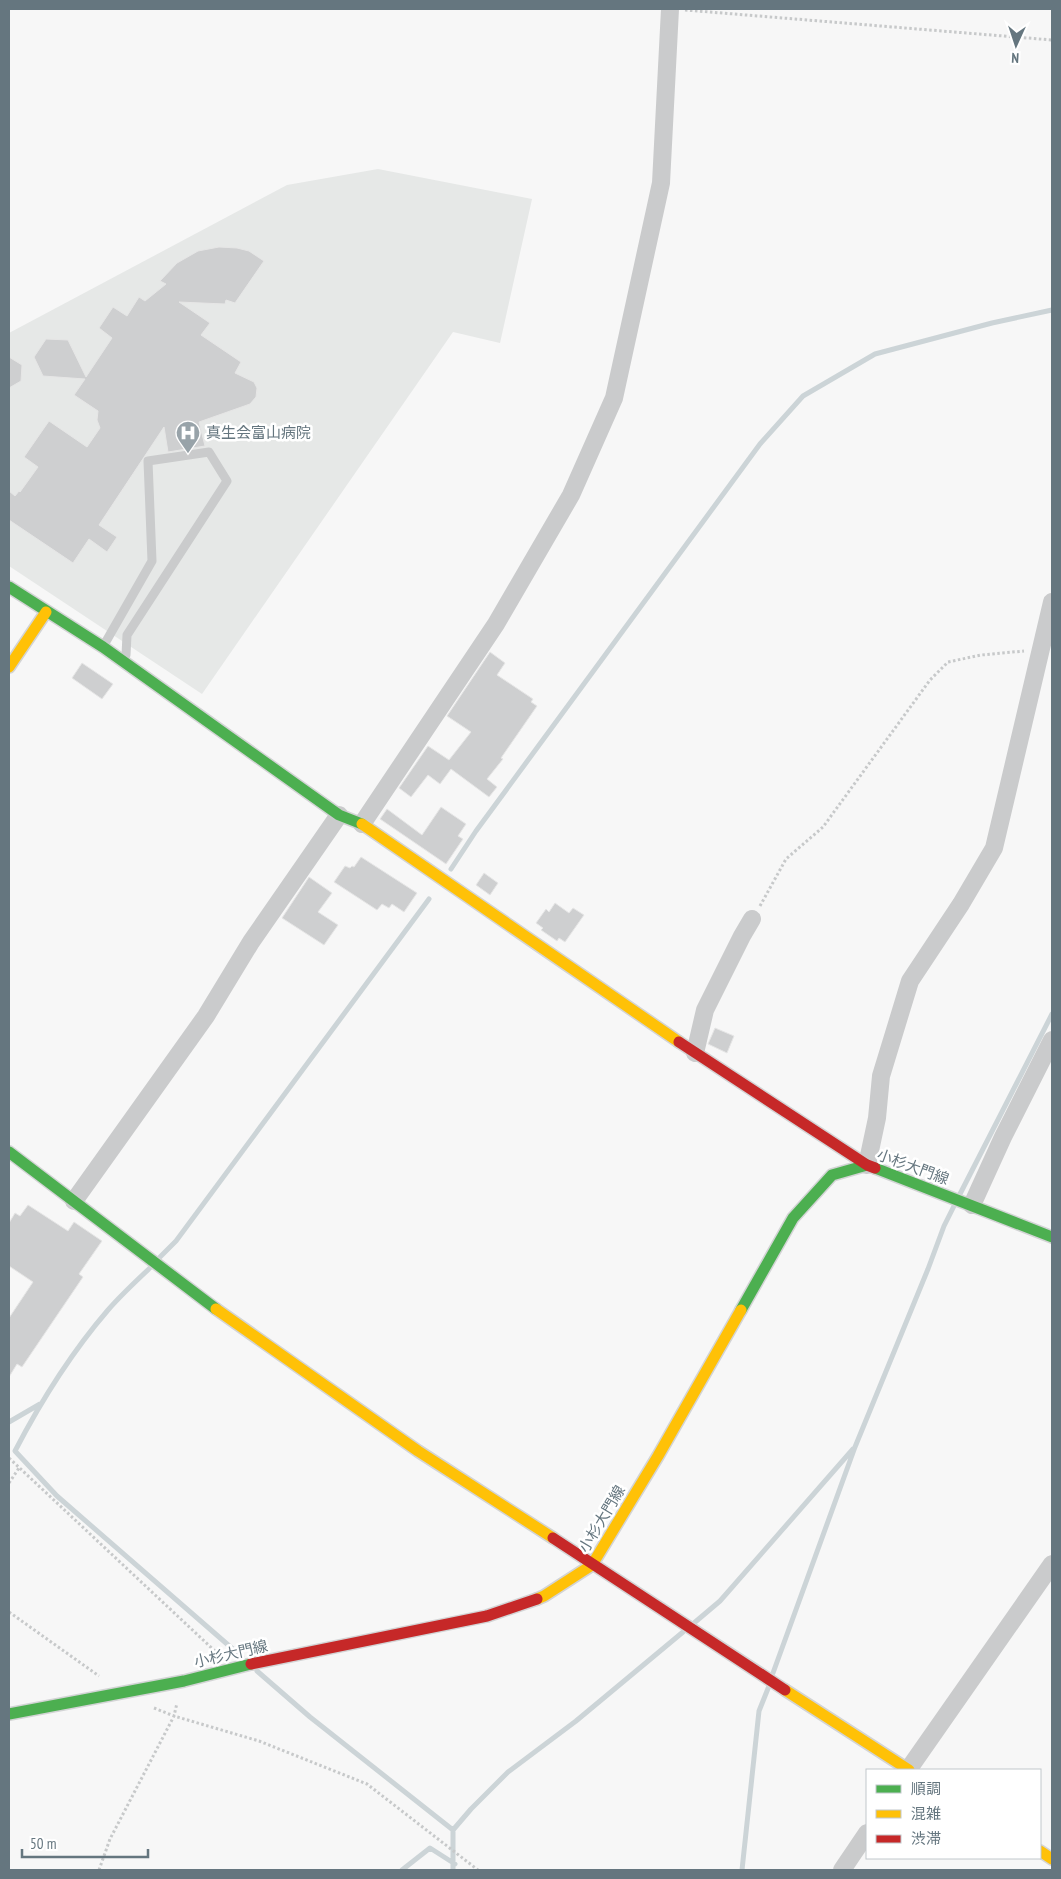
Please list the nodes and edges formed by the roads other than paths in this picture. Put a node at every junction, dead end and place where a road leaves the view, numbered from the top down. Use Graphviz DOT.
graph roads {
  1 [pos="675,9"];
  2 [pos="9,587"];
  3 [pos="1052,602"];
  4 [pos="46,612"];
  5 [pos="103,647"];
  6 [pos="1047,648"];
  7 [pos="122,661"];
  8 [pos="9,667"];
  9 [pos="339,816"];
  10 [pos="362,824"];
  11 [pos="752,919"];
  12 [pos="1052,1040"];
  13 [pos="695,1053"];
  14 [pos="9,1152"];
  15 [pos="867,1165"];
  16 [pos="74,1201"];
  17 [pos="972,1205"];
  18 [pos="1052,1237"];
  19 [pos="1052,1564"];
  20 [pos="592,1565"];
  21 [pos="9,1714"];
  22 [pos="907,1769"];
  23 [pos="910,1769"];
  24 [pos="866,1834"];
  25 [pos="1041,1853"];
  26 [pos="1052,1859"];
  27 [pos="842,1870"];
  1 -- 10 [label="street"];
  2 -- 4 [label="street"];
  3 -- 6 [label="street"];
  4 -- 5 [label="street"];
  4 -- 8 [label="street"];
  5 -- 7 [label="street"];
  5 -- 7 [label="lane"];
  6 -- 15 [label="street"];
  7 -- 9 [label="street"];
  9 -- 10 [label="street"];
  9 -- 16 [label="street"];
  10 -- 13 [label="street"];
  11 -- 13 [label="street"];
  12 -- 17 [label="street"];
  13 -- 15 [label="street"];
  14 -- 16 [label="street"];
  15 -- 17 [label="street, 小杉大門線"];
  15 -- 20 [label="street, 小杉大門線"];
  16 -- 20 [label="street"];
  17 -- 18 [label="street, 小杉大門線"];
  19 -- 23 [label="street"];
  20 -- 21 [label="street, 小杉大門線"];
  20 -- 22 [label="street"];
  24 -- 27 [label="street"];
  25 -- 26 [label="street"];
}
